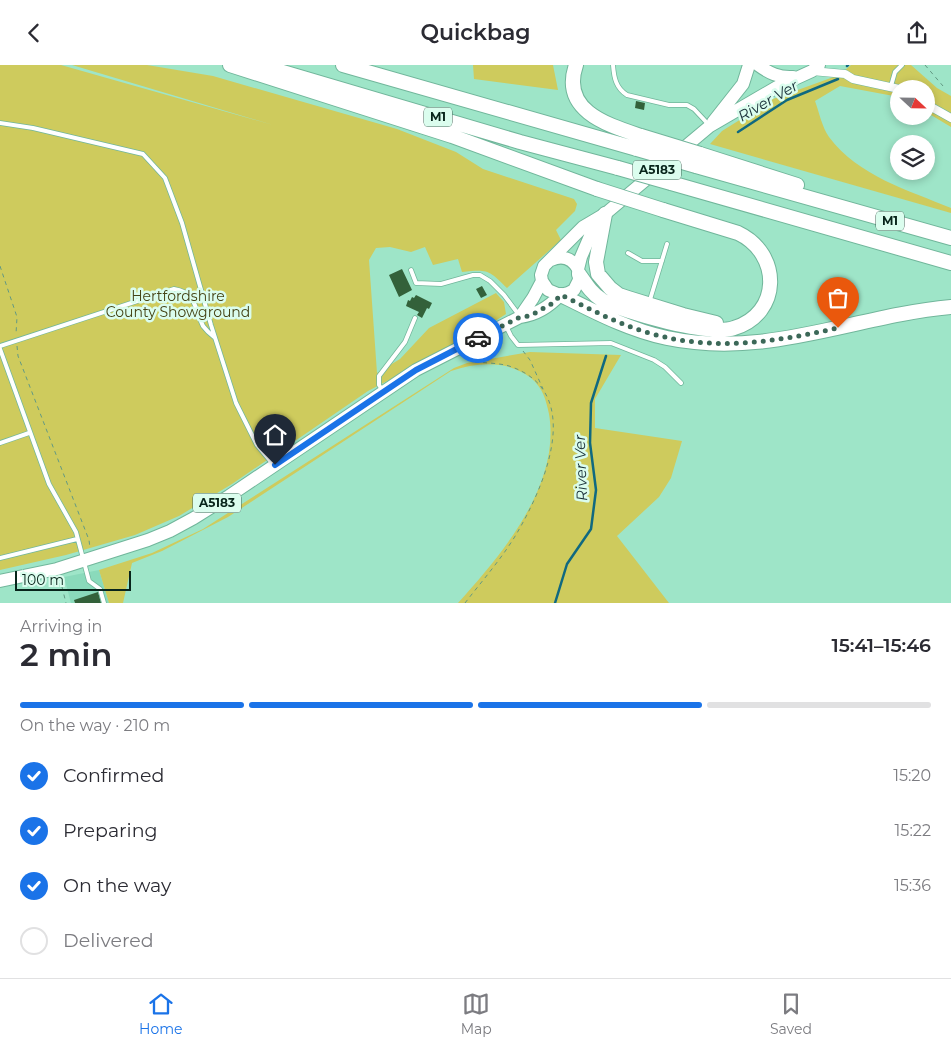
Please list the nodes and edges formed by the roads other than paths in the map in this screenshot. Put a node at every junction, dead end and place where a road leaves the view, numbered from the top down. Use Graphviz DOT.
graph roads {
  1 [pos="230,65"];
  2 [pos="259,65"];
  3 [pos="344,65"];
  4 [pos="576,65"];
  5 [pos="613,65"];
  6 [pos="749,65"];
  7 [pos="758,65"];
  8 [pos="840,65"];
  9 [pos="902,65"];
  10 [pos="815,68"];
  11 [pos="845,74"];
  12 [pos="796,77"];
  13 [pos="894,80"];
  14 [pos="890,87"];
  15 [pos="935,109"];
  16 [pos="951,118"];
  17 [pos="0,123"];
  18 [pos="710,126"];
  19 [pos="639,143"];
  20 [pos="698,160"];
  21 [pos="605,214"];
  22 [pos="951,231"];
  23 [pos="951,238"];
  24 [pos="667,244"];
  25 [pos="628,253"];
  26 [pos="551,260"];
  27 [pos="662,261"];
  28 [pos="951,263"];
  29 [pos="411,270"];
  30 [pos="579,272"];
  31 [pos="542,281"];
  32 [pos="561,295"];
  33 [pos="649,305"];
  34 [pos="951,307"];
  35 [pos="520,317"];
  36 [pos="415,318"];
  37 [pos="506,325"];
  38 [pos="742,325"];
  39 [pos="215,339"];
  40 [pos="0,347"];
  41 [pos="681,383"];
  42 [pos="383,391"];
  43 [pos="30,433"];
  44 [pos="0,443"];
  45 [pos="275,465"];
  46 [pos="78,539"];
  47 [pos="0,558"];
  48 [pos="87,560"];
  49 [pos="0,581"];
  50 [pos="104,603"];
  1 -- 38 [label="highway, bridge"];
  2 -- 28 [label="highway, M1, bridge"];
  3 -- 19 [label="highway, M1"];
  4 -- 19 [label="highway"];
  5 -- 18 [label="lane"];
  6 -- 18 [label="main road, A5183"];
  7 -- 12 [label="main road"];
  8 -- 11 [label="street"];
  9 -- 13 [label="lane"];
  10 -- 11 [label="street"];
  10 -- 12 [label="main road"];
  11 -- 14 [label="street"];
  12 -- 18 [label="main road, A5183"];
  15 -- 16 [label="street"];
  17 -- 39 [label="lane"];
  18 -- 21 [label="main road, A5183"];
  19 -- 20 [label="highway, M1, bridge"];
  20 -- 22 [label="highway"];
  20 -- 23 [label="highway, M1"];
  21 -- 26 [label="main road, A5183"];
  21 -- 30 [label="main road, A5183"];
  21 -- 33 [label="highway"];
  24 -- 27 [label="lane"];
  25 -- 27 [label="lane"];
  26 -- 30 [label="main road"];
  26 -- 31 [label="main road"];
  27 -- 33 [label="lane"];
  29 -- 35 [label="lane"];
  30 -- 32 [label="main road"];
  30 -- 38 [label="highway"];
  31 -- 32 [label="main road"];
  31 -- 35 [label="main road, A5183"];
  32 -- 34 [label="highway"];
  32 -- 35 [label="main road, A5183"];
  33 -- 38 [label="highway"];
  35 -- 37 [label="main road, A5183"];
  36 -- 42 [label="lane"];
  37 -- 41 [label="lane"];
  37 -- 42 [label="main road, A5183"];
  39 -- 40 [label="lane"];
  39 -- 45 [label="lane"];
  40 -- 43 [label="lane"];
  42 -- 45 [label="main road, A5183"];
  43 -- 44 [label="lane"];
  43 -- 46 [label="lane"];
  45 -- 48 [label="main road, A5183"];
  46 -- 47 [label="lane"];
  46 -- 48 [label="lane"];
  48 -- 49 [label="main road, A5183"];
  48 -- 50 [label="lane"];
}
